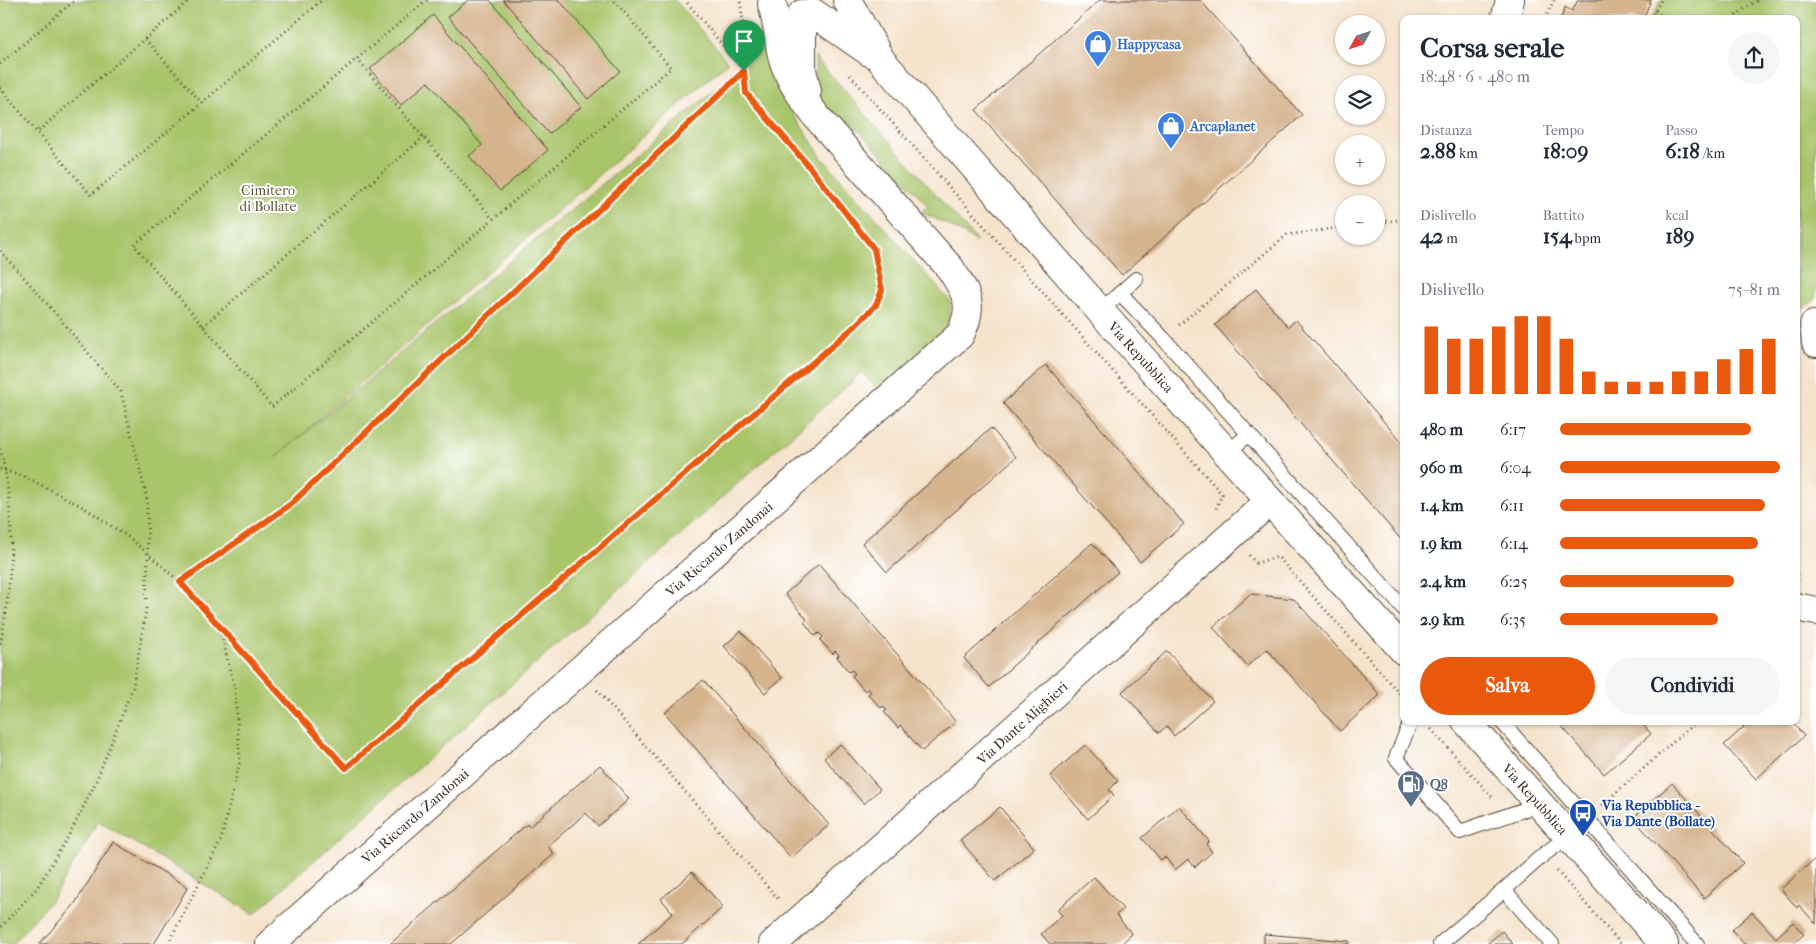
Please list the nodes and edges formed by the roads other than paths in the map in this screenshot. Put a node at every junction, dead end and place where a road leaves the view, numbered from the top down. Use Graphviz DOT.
graph roads {
  1 [pos="847,0"];
  2 [pos="1510,0"];
  3 [pos="770,2"];
  4 [pos="816,8"];
  5 [pos="1506,15"];
  6 [pos="880,60"];
  7 [pos="816,116"];
  8 [pos="1136,279"];
  9 [pos="1110,302"];
  10 [pos="1816,325"];
  11 [pos="1816,343"];
  12 [pos="1249,434"];
  13 [pos="1227,453"];
  14 [pos="1270,501"];
  15 [pos="1800,597"];
  16 [pos="1400,604"];
  17 [pos="1816,612"];
  18 [pos="1400,647"];
  19 [pos="1409,725"];
  20 [pos="1470,725"];
  21 [pos="1504,725"];
  22 [pos="1564,816"];
  23 [pos="1504,890"];
  24 [pos="270,944"];
  25 [pos="773,944"];
  26 [pos="1440,944"];
  27 [pos="1552,944"];
  28 [pos="1664,944"];
  29 [pos="1698,944"];
  1 -- 6 [label="street, Via Repubblica"];
  2 -- 5 [label="street"];
  3 -- 4 [label="street"];
  3 -- 7 [label="street, Via Riccardo Zandonai"];
  4 -- 6 [label="street, Via Repubblica"];
  4 -- 7 [label="street, Via Riccardo Zandonai"];
  6 -- 9 [label="street, Via Repubblica"];
  7 -- 24 [label="street, Via Riccardo Zandonai"];
  8 -- 9 [label="lane"];
  9 -- 12 [label="lane"];
  9 -- 13 [label="street, Via Repubblica"];
  10 -- 11 [label="street"];
  12 -- 13 [label="lane"];
  12 -- 16 [label="lane"];
  13 -- 14 [label="street, Via Repubblica"];
  14 -- 18 [label="street, Via Repubblica"];
  14 -- 25 [label="street, Via Dante Alighieri"];
  15 -- 17 [label="street"];
  19 -- 22 [label="lane"];
  20 -- 22 [label="street, Via Repubblica"];
  21 -- 22 [label="lane"];
  22 -- 23 [label="lane"];
  22 -- 28 [label="street, Via Repubblica"];
  22 -- 29 [label="lane"];
  23 -- 26 [label="lane"];
  23 -- 27 [label="lane"];
}
